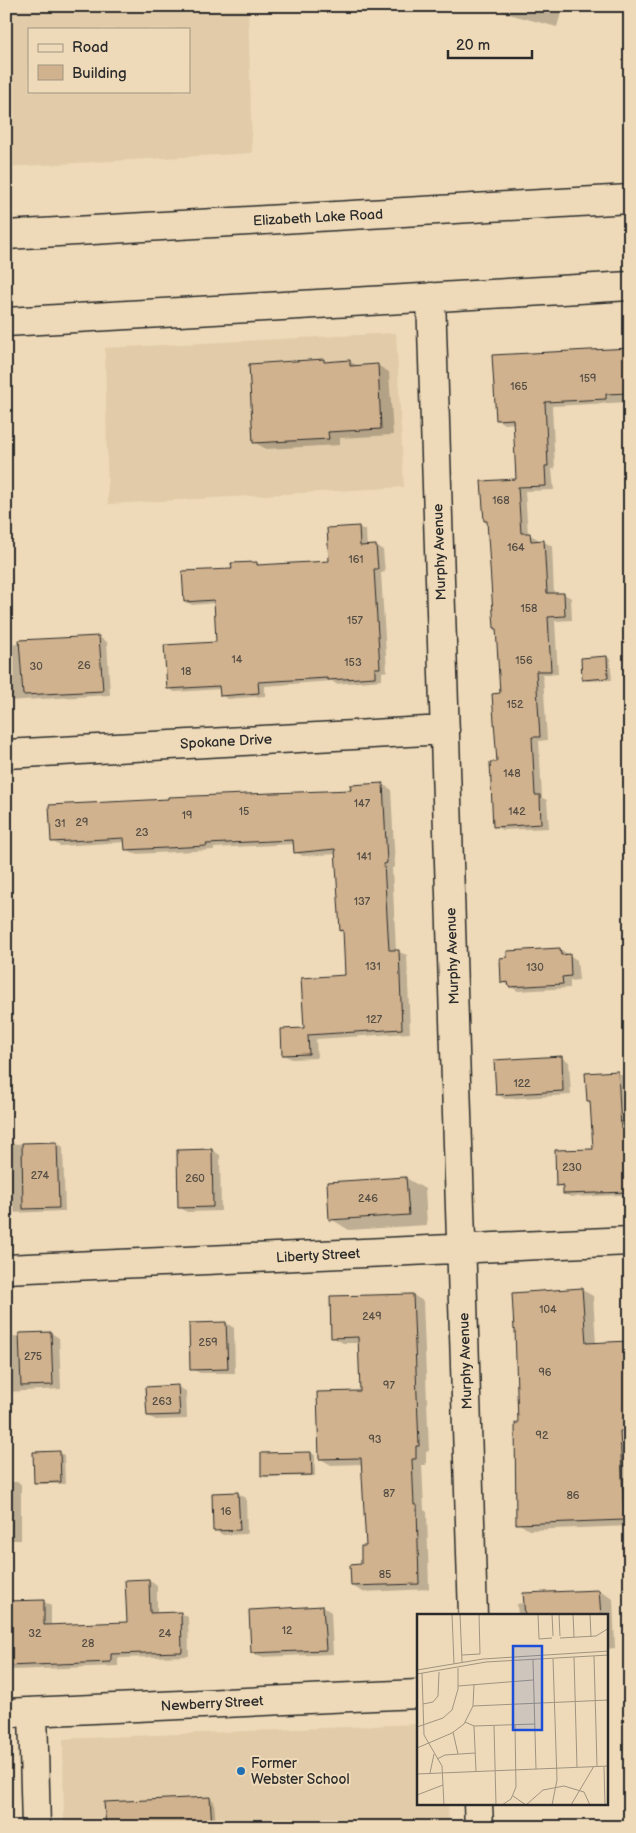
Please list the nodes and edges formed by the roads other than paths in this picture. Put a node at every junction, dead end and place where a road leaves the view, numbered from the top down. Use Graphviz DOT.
graph roads {
  1 [pos="630,199"];
  2 [pos="6,235"];
  3 [pos="630,286"];
  4 [pos="431,297"];
  5 [pos="6,322"];
  6 [pos="445,730"];
  7 [pos="6,754"];
  8 [pos="630,1241"];
  9 [pos="462,1249"];
  10 [pos="6,1269"];
  11 [pos="473,1614"];
  12 [pos="417,1694"];
  13 [pos="33,1712"];
  14 [pos="6,1713"];
  15 [pos="478,1806"];
  16 [pos="36,1827"];
  17 [pos="479,1827"];
  1 -- 2 [label="street, Elizabeth Lake Road"];
  3 -- 4 [label="street"];
  4 -- 5 [label="street"];
  4 -- 6 [label="street, Murphy Avenue"];
  6 -- 7 [label="street, Spokane Drive"];
  6 -- 9 [label="street, Murphy Avenue"];
  8 -- 9 [label="street, Liberty Street"];
  9 -- 10 [label="street, Liberty Street"];
  9 -- 11 [label="street, Murphy Avenue"];
  12 -- 13 [label="street, Newberry Street"];
  13 -- 14 [label="street, Newberry Street"];
  13 -- 16 [label="street"];
  15 -- 17 [label="street"];
}
